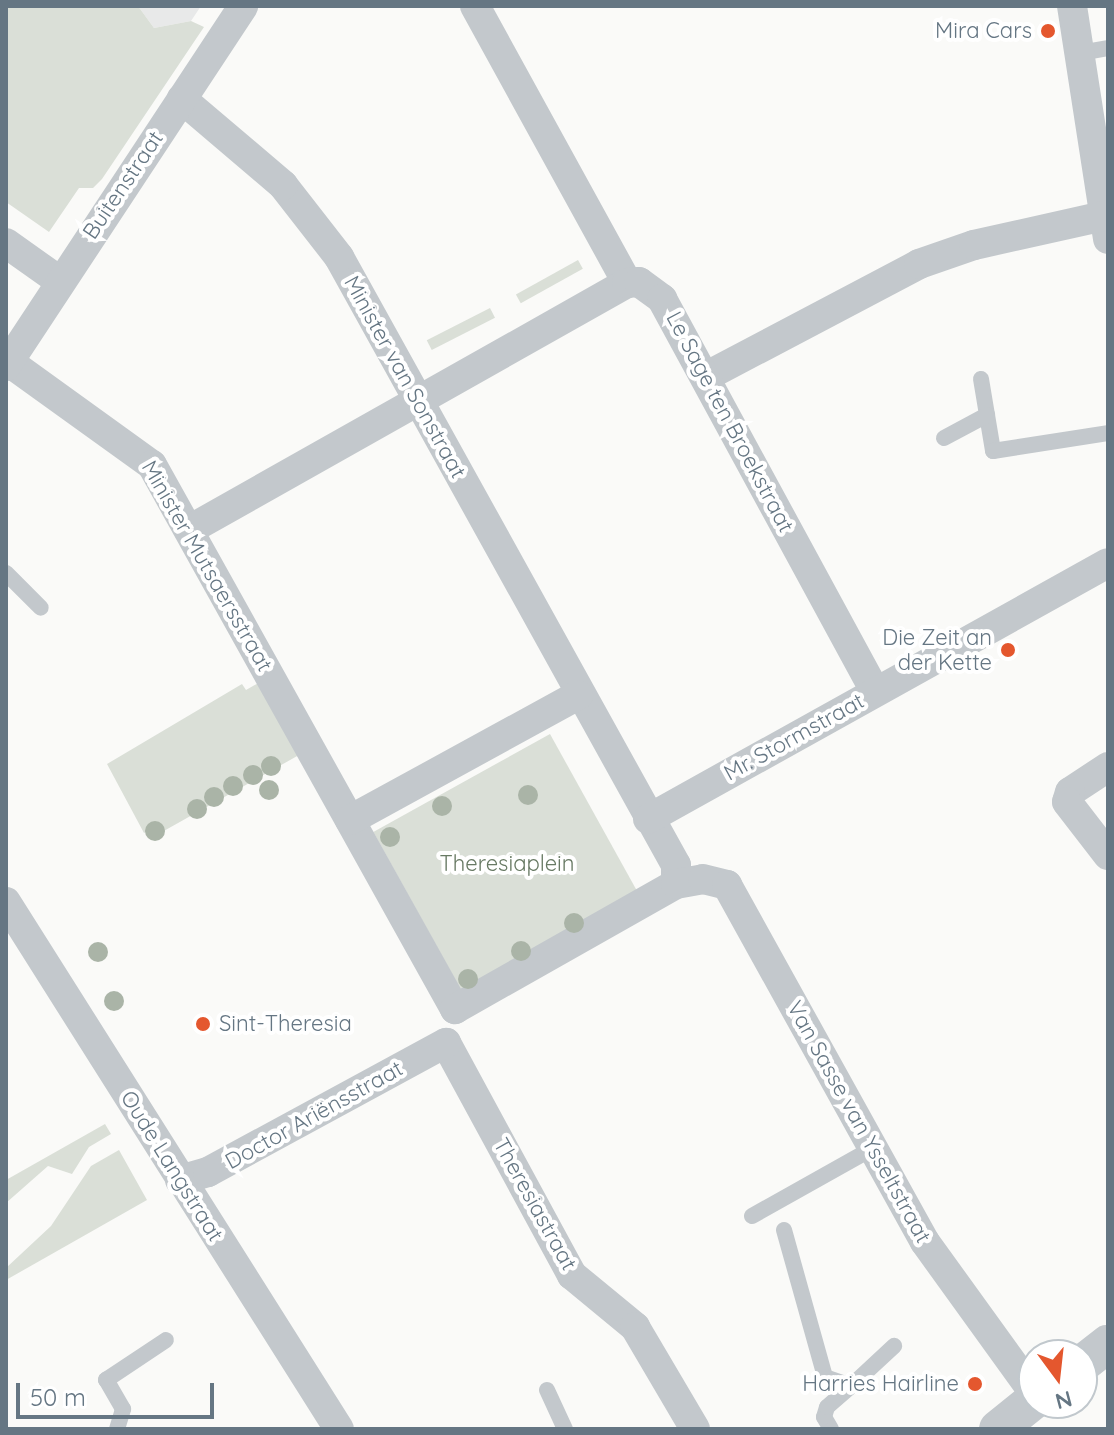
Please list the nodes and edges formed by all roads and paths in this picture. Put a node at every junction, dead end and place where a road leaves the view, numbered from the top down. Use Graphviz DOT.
graph roads {
  1 [pos="243,6"];
  2 [pos="475,6"];
  3 [pos="1072,6"];
  4 [pos="1094,50"];
  5 [pos="182,99"];
  6 [pos="1107,223"];
  7 [pos="6,243"];
  8 [pos="58,280"];
  9 [pos="627,283"];
  10 [pos="8,364"];
  11 [pos="705,377"];
  12 [pos="981,379"];
  13 [pos="419,402"];
  14 [pos="987,415"];
  15 [pos="1108,433"];
  16 [pos="944,438"];
  17 [pos="189,530"];
  18 [pos="1108,563"];
  19 [pos="6,573"];
  20 [pos="41,608"];
  21 [pos="875,691"];
  22 [pos="578,695"];
  23 [pos="1108,767"];
  24 [pos="648,819"];
  25 [pos="350,820"];
  26 [pos="1108,855"];
  27 [pos="676,884"];
  28 [pos="6,902"];
  29 [pos="455,1009"];
  30 [pos="446,1043"];
  31 [pos="873,1148"];
  32 [pos="180,1180"];
  33 [pos="752,1216"];
  34 [pos="784,1230"];
  35 [pos="166,1340"];
  36 [pos="894,1346"];
  37 [pos="1018,1371"];
  38 [pos="851,1386"];
  39 [pos="547,1390"];
  40 [pos="1018,1413"];
  41 [pos="330,1426"];
  42 [pos="117,1429"];
  43 [pos="565,1429"];
  44 [pos="695,1429"];
  45 [pos="831,1429"];
  46 [pos="998,1429"];
  1 -- 5 [label="street, Buitenstraat"];
  2 -- 9 [label="street"];
  3 -- 4 [label="street"];
  4 -- 6 [label="street"];
  5 -- 8 [label="street, Buitenstraat"];
  5 -- 13 [label="street, Minister van Sonstraat"];
  6 -- 11 [label="street"];
  7 -- 8 [label="street"];
  8 -- 10 [label="street, Buitenstraat"];
  9 -- 11 [label="street, Le Sage ten Broekstraat"];
  9 -- 13 [label="street"];
  10 -- 17 [label="street, Minister Mutsaersstraat"];
  11 -- 21 [label="street, Le Sage ten Broekstraat"];
  12 -- 14 [label="lane"];
  13 -- 17 [label="street"];
  13 -- 22 [label="street, Minister van Sonstraat"];
  14 -- 15 [label="lane"];
  14 -- 16 [label="lane"];
  17 -- 25 [label="street, Minister Mutsaersstraat"];
  18 -- 21 [label="street, Mr. Stormstraat"];
  19 -- 20 [label="lane"];
  21 -- 24 [label="street, Mr. Stormstraat"];
  22 -- 24 [label="street"];
  22 -- 25 [label="street"];
  23 -- 26 [label="street"];
  24 -- 27 [label="street"];
  25 -- 29 [label="street"];
  27 -- 29 [label="street"];
  27 -- 31 [label="street, Van Sasse van Ysseltstraat"];
  28 -- 32 [label="street, Oude Langstraat"];
  29 -- 30 [label="street"];
  30 -- 32 [label="street, Doctor Ariënsstraat"];
  30 -- 44 [label="street, Theresiastraat"];
  31 -- 33 [label="lane"];
  31 -- 37 [label="street, Van Sasse van Ysseltstraat"];
  32 -- 41 [label="street, Oude Langstraat"];
  34 -- 38 [label="lane"];
  35 -- 42 [label="lane"];
  36 -- 38 [label="lane"];
  38 -- 45 [label="lane"];
  39 -- 43 [label="lane"];
  40 -- 46 [label="street"];
}
